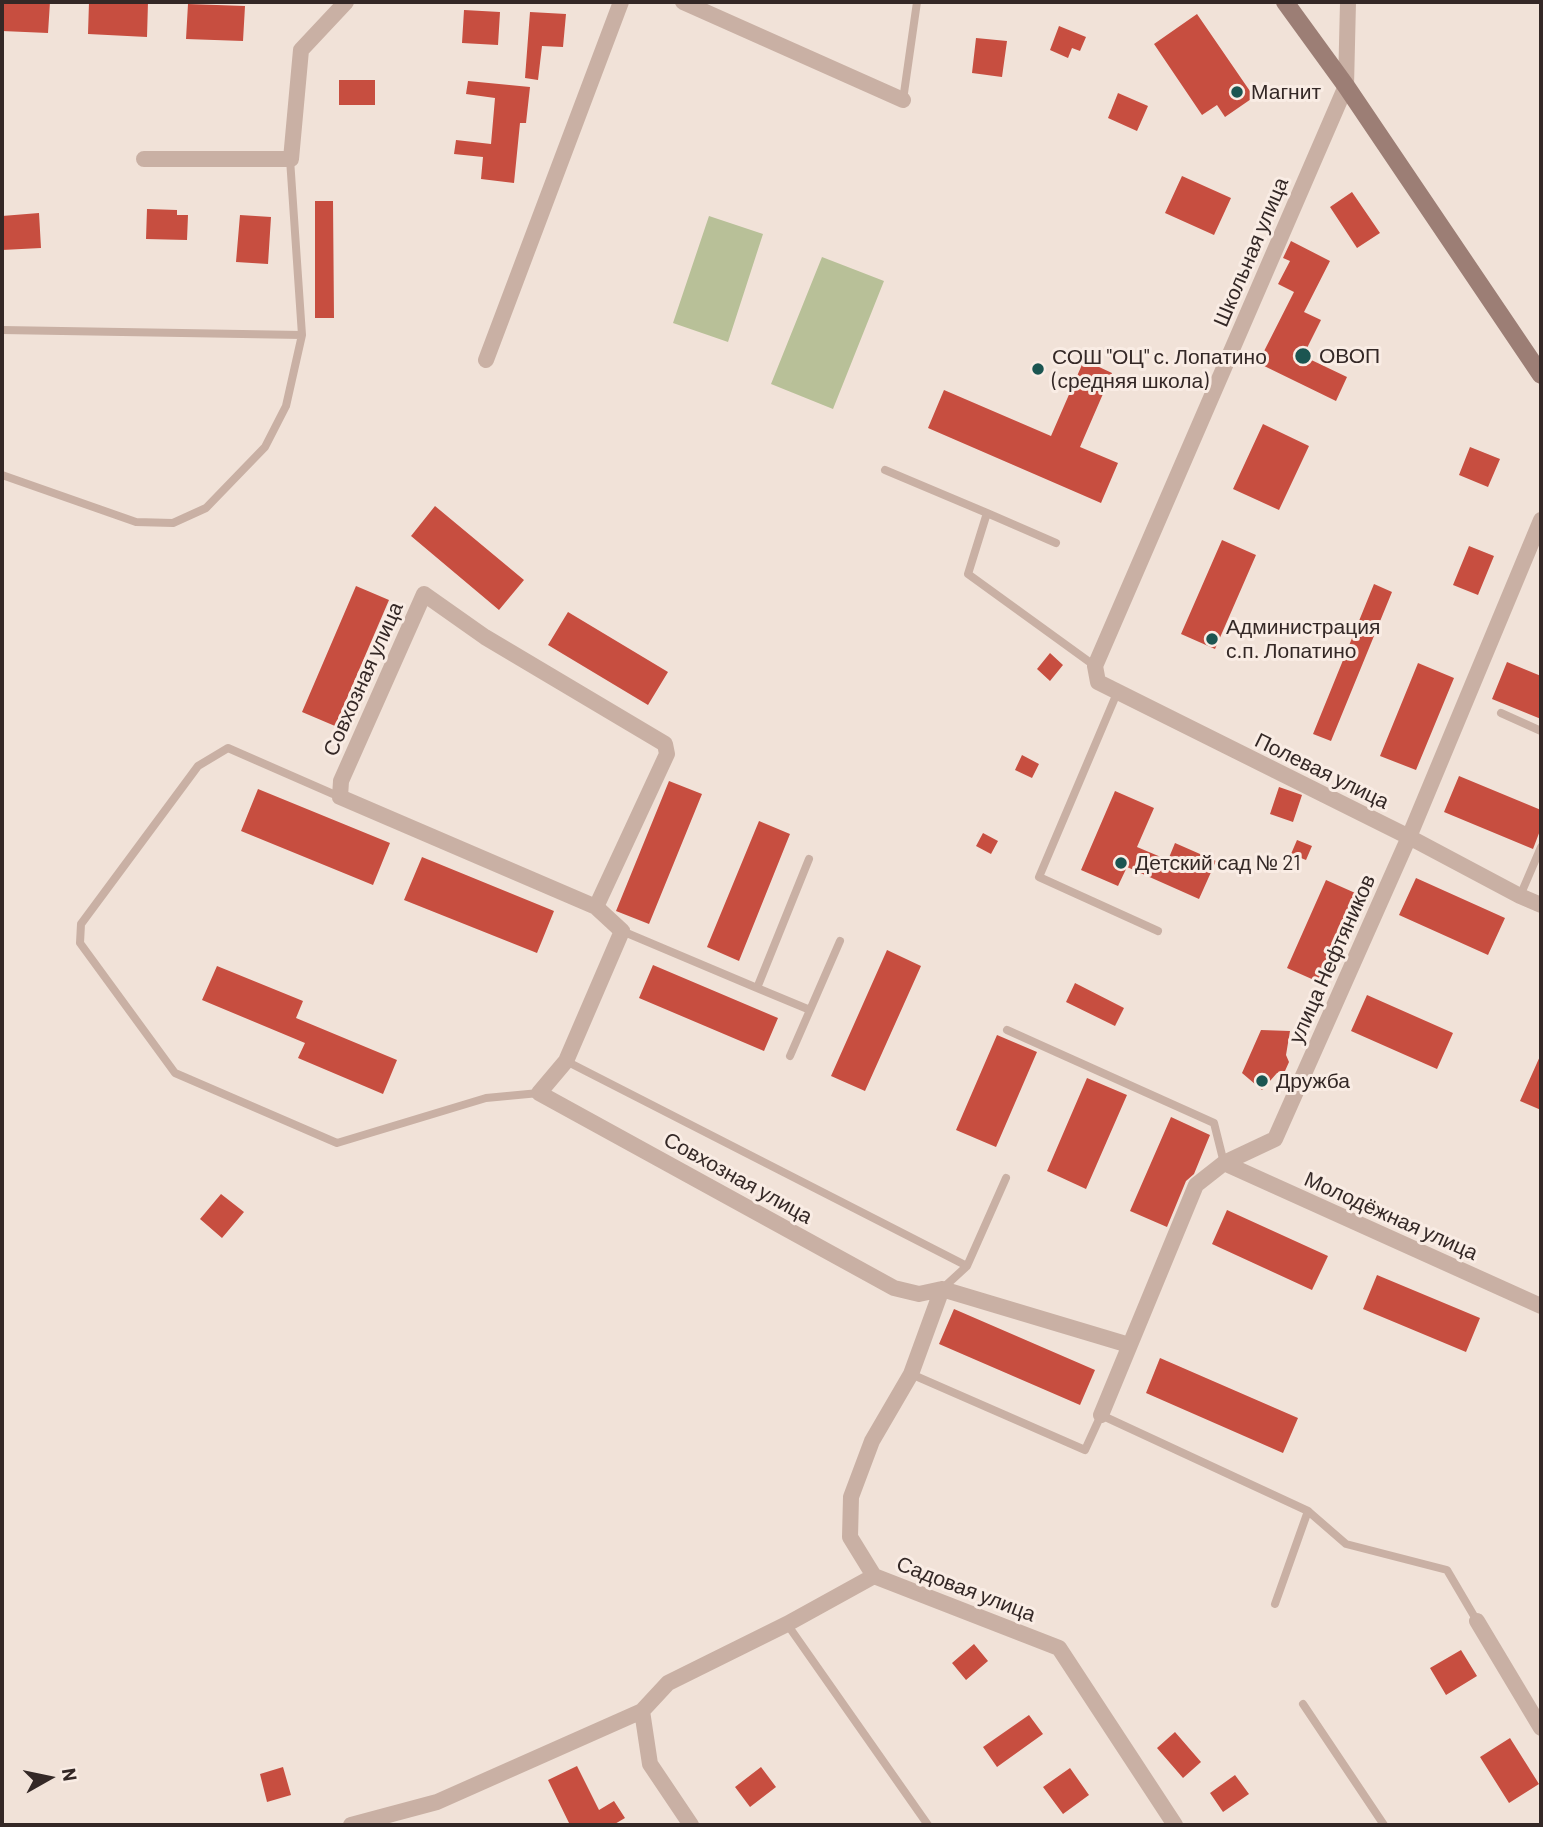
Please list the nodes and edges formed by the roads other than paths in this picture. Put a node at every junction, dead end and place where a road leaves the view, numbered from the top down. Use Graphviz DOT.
graph roads {
  1 [pos="345,2"];
  2 [pos="621,2"];
  3 [pos="683,2"];
  4 [pos="917,2"];
  5 [pos="1285,2"];
  6 [pos="1348,2"];
  7 [pos="1346,86"];
  8 [pos="903,100"];
  9 [pos="144,159"];
  10 [pos="290,159"];
  11 [pos="2,330"];
  12 [pos="302,335"];
  13 [pos="486,360"];
  14 [pos="1541,375"];
  15 [pos="884,470"];
  16 [pos="2,475"];
  17 [pos="987,513"];
  18 [pos="1541,520"];
  19 [pos="1056,543"];
  20 [pos="1095,666"];
  21 [pos="1117,693"];
  22 [pos="1501,713"];
  23 [pos="1541,731"];
  24 [pos="340,797"];
  25 [pos="1409,837"];
  26 [pos="1541,847"];
  27 [pos="809,859"];
  28 [pos="1520,896"];
  29 [pos="1541,905"];
  30 [pos="596,907"];
  31 [pos="622,931"];
  32 [pos="1158,931"];
  33 [pos="840,941"];
  34 [pos="757,988"];
  35 [pos="810,1010"];
  36 [pos="1007,1030"];
  37 [pos="790,1056"];
  38 [pos="566,1061"];
  39 [pos="540,1093"];
  40 [pos="1224,1163"];
  41 [pos="1006,1178"];
  42 [pos="967,1266"];
  43 [pos="942,1289"];
  44 [pos="1541,1306"];
  45 [pos="1129,1345"];
  46 [pos="911,1374"];
  47 [pos="1101,1415"];
  48 [pos="1308,1511"];
  49 [pos="874,1576"];
  50 [pos="1275,1604"];
  51 [pos="1477,1621"];
  52 [pos="787,1624"];
  53 [pos="1303,1704"];
  54 [pos="642,1711"];
  55 [pos="1541,1728"];
  56 [pos="351,1825"];
  57 [pos="691,1825"];
  58 [pos="928,1825"];
  59 [pos="1175,1825"];
  60 [pos="1384,1825"];
  1 -- 10 [label="street"];
  2 -- 13 [label="street"];
  3 -- 8 [label="street"];
  4 -- 8 [label="lane"];
  5 -- 7 [label="street"];
  6 -- 7 [label="street, Школьная улица"];
  7 -- 14 [label="street"];
  7 -- 20 [label="street, Школьная улица"];
  9 -- 10 [label="street"];
  10 -- 12 [label="lane"];
  11 -- 12 [label="lane"];
  12 -- 16 [label="lane"];
  15 -- 17 [label="lane"];
  17 -- 19 [label="lane"];
  17 -- 20 [label="lane"];
  18 -- 25 [label="street, улица Нефтяников"];
  20 -- 21 [label="street, Полевая улица"];
  21 -- 25 [label="street, Полевая улица"];
  21 -- 32 [label="lane"];
  22 -- 23 [label="lane"];
  24 -- 30 [label="street"];
  24 -- 30 [label="street, Совхозная улица"];
  24 -- 39 [label="lane"];
  25 -- 28 [label="street, Полевая улица"];
  25 -- 40 [label="street, улица Нефтяников"];
  26 -- 28 [label="lane"];
  27 -- 34 [label="lane"];
  28 -- 29 [label="street, Полевая улица"];
  30 -- 31 [label="street"];
  31 -- 34 [label="lane"];
  31 -- 38 [label="street"];
  33 -- 35 [label="lane"];
  34 -- 35 [label="lane"];
  35 -- 37 [label="lane"];
  36 -- 40 [label="lane"];
  38 -- 39 [label="street"];
  38 -- 42 [label="lane"];
  39 -- 43 [label="street, Совхозная улица"];
  40 -- 44 [label="street, Молодёжная улица"];
  40 -- 45 [label="street, улица Нефтяников"];
  41 -- 42 [label="lane"];
  42 -- 43 [label="lane"];
  43 -- 45 [label="street, Совхозная улица"];
  43 -- 46 [label="street, Садовая улица"];
  45 -- 47 [label="street, улица Нефтяников"];
  46 -- 47 [label="lane"];
  46 -- 49 [label="street, Садовая улица"];
  47 -- 48 [label="lane"];
  48 -- 50 [label="lane"];
  48 -- 51 [label="lane"];
  49 -- 52 [label="street"];
  49 -- 59 [label="street, Садовая улица"];
  51 -- 55 [label="street"];
  52 -- 54 [label="street"];
  52 -- 58 [label="lane"];
  53 -- 60 [label="lane"];
  54 -- 56 [label="street"];
  54 -- 57 [label="street"];
}
